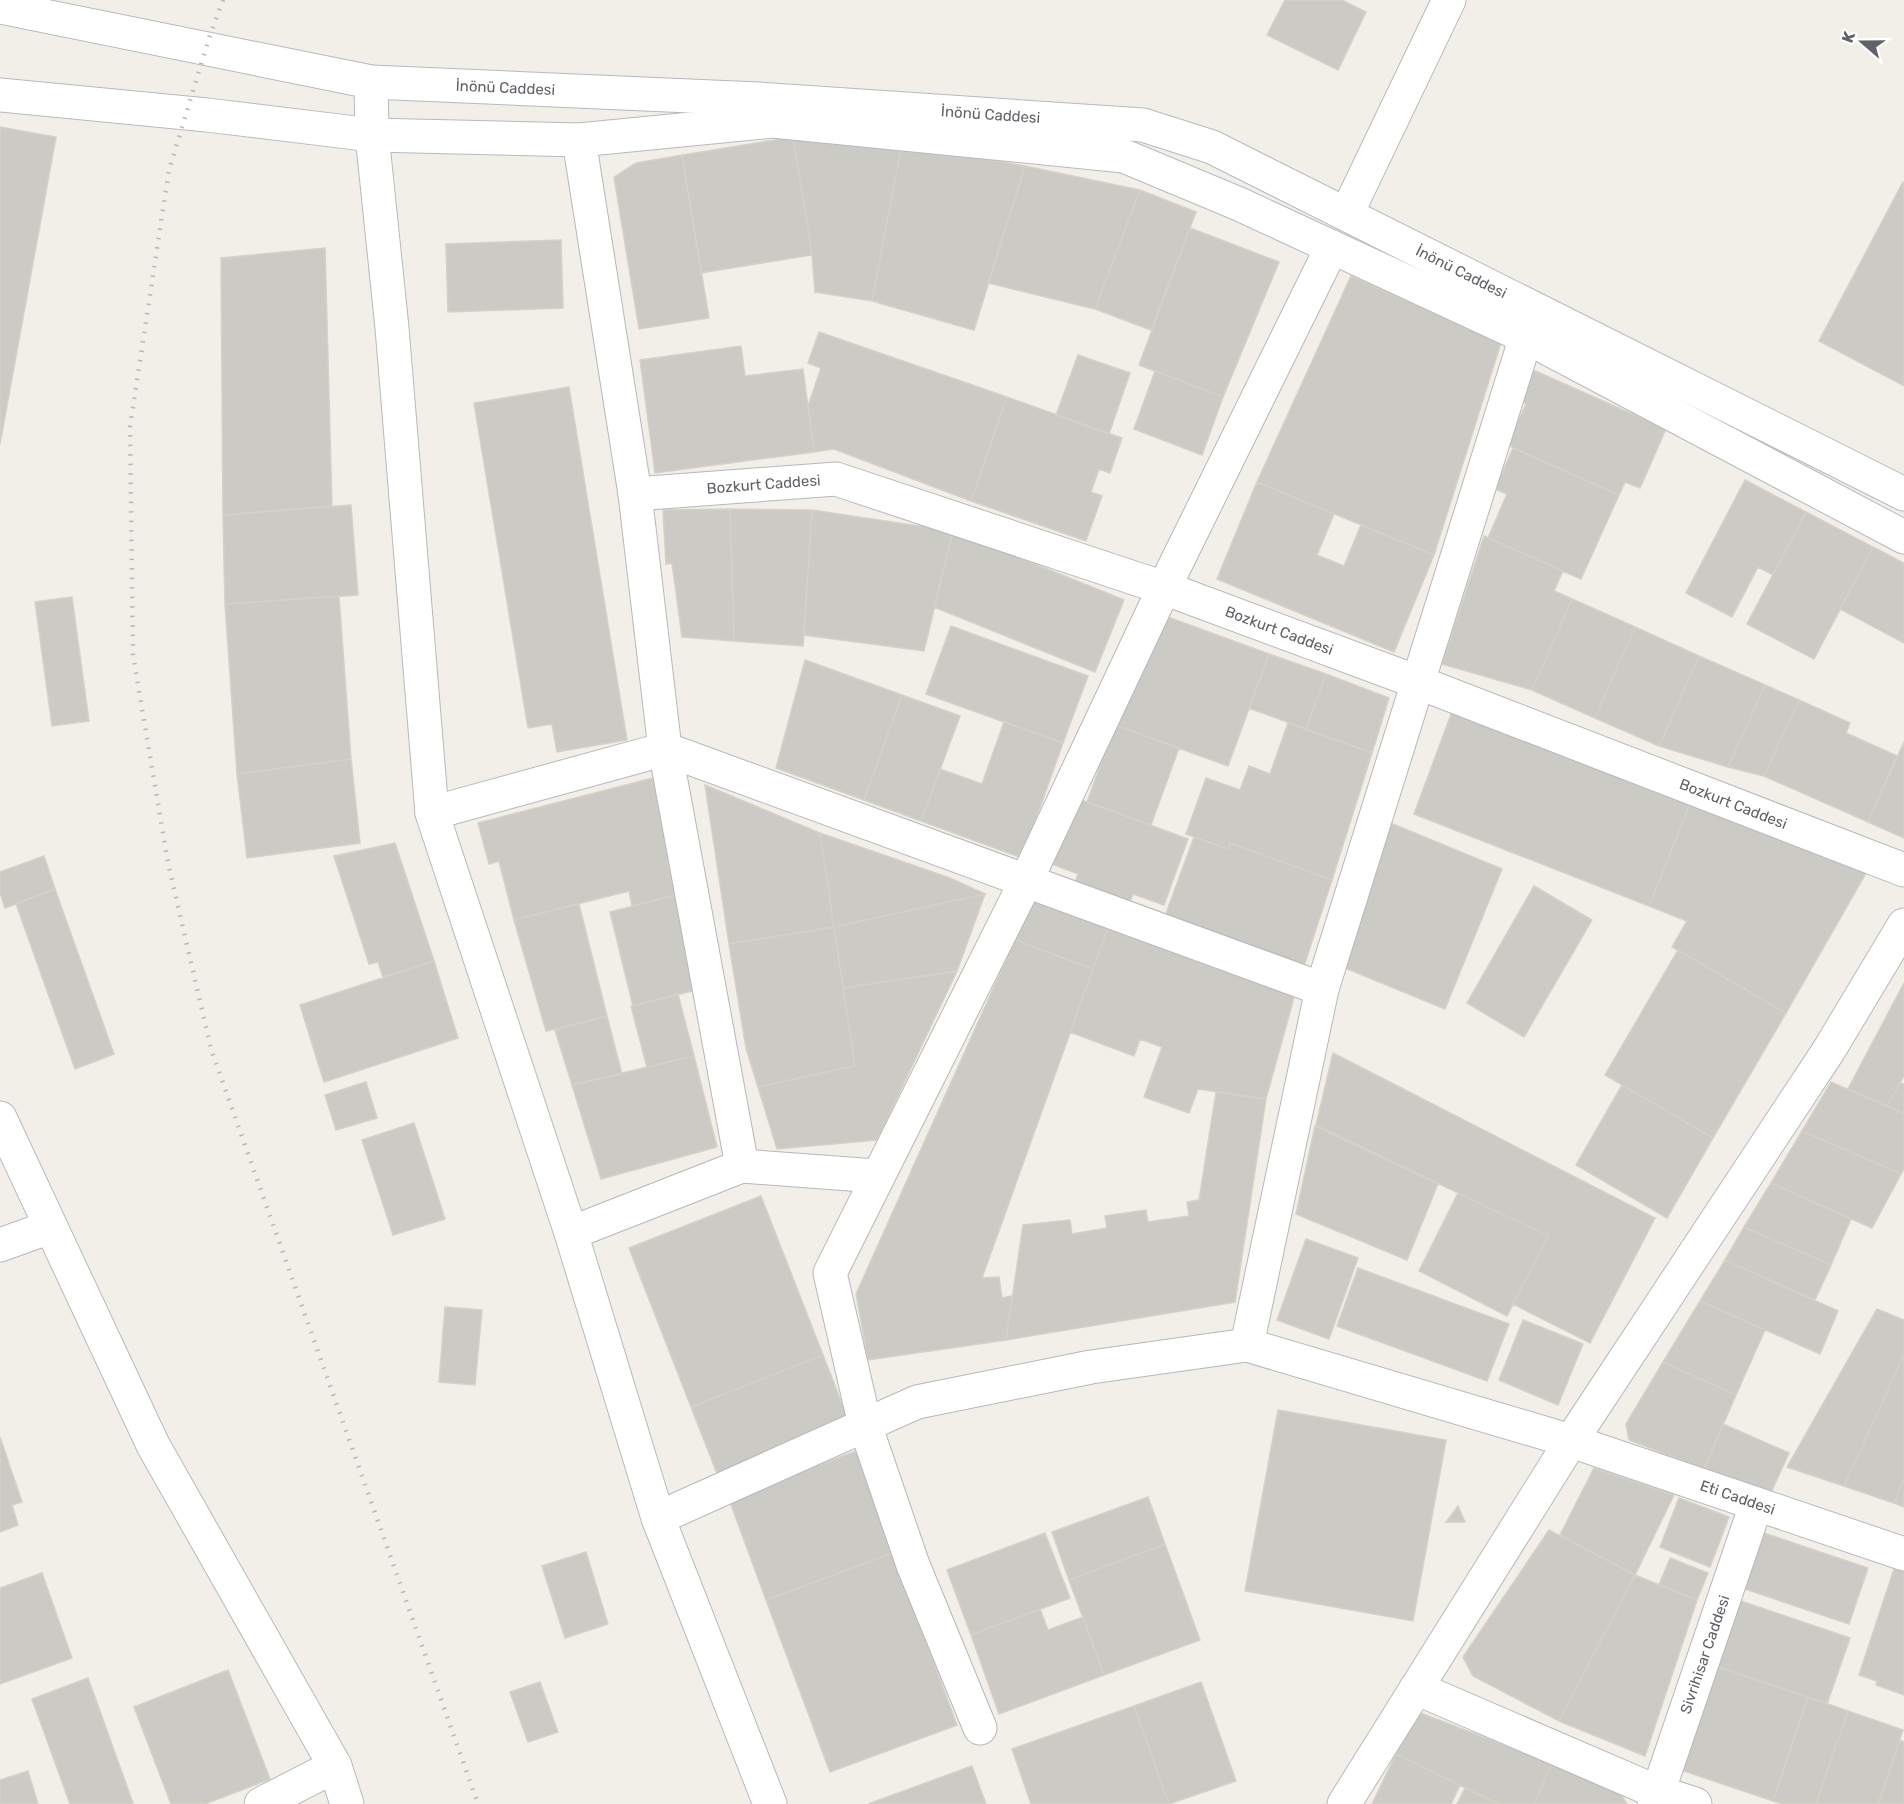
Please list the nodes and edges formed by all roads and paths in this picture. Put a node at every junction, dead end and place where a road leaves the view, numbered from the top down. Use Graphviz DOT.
graph roads {
  1 [pos="1449,0"];
  2 [pos="0,7"];
  3 [pos="371,82"];
  4 [pos="0,96"];
  5 [pos="372,135"];
  6 [pos="579,140"];
  7 [pos="1347,213"];
  8 [pos="1332,247"];
  9 [pos="1526,337"];
  10 [pos="635,494"];
  11 [pos="1904,494"];
  12 [pos="1904,537"];
  13 [pos="1164,588"];
  14 [pos="1420,682"];
  15 [pos="665,749"];
  16 [pos="432,813"];
  17 [pos="1904,870"];
  18 [pos="1026,881"];
  19 [pos="1904,926"];
  20 [pos="1322,989"];
  21 [pos="0,1118"];
  22 [pos="742,1166"];
  23 [pos="876,1176"];
  24 [pos="50,1227"];
  25 [pos="571,1233"];
  26 [pos="0,1245"];
  27 [pos="1247,1345"];
  28 [pos="865,1425"];
  29 [pos="1571,1441"];
  30 [pos="1755,1505"];
  31 [pos="658,1518"];
  32 [pos="1904,1554"];
  33 [pos="1416,1688"];
  34 [pos="980,1728"];
  35 [pos="335,1766"];
  36 [pos="1656,1798"];
  37 [pos="261,1804"];
  38 [pos="347,1804"];
  39 [pos="770,1804"];
  40 [pos="1344,1804"];
  41 [pos="1695,1804"];
  1 -- 7 [label="street"];
  2 -- 3 [label="street, İnönü Caddesi"];
  3 -- 5 [label="street"];
  3 -- 7 [label="street, İnönü Caddesi"];
  4 -- 5 [label="street, İnönü Caddesi"];
  5 -- 6 [label="street, İnönü Caddesi"];
  5 -- 16 [label="street"];
  6 -- 8 [label="street, İnönü Caddesi"];
  6 -- 10 [label="street"];
  7 -- 11 [label="street, İnönü Caddesi"];
  8 -- 9 [label="street, İnönü Caddesi"];
  8 -- 13 [label="street"];
  9 -- 12 [label="street, İnönü Caddesi"];
  9 -- 14 [label="street"];
  10 -- 13 [label="street, Bozkurt Caddesi"];
  10 -- 15 [label="street"];
  13 -- 14 [label="street, Bozkurt Caddesi"];
  13 -- 18 [label="street"];
  14 -- 17 [label="street, Bozkurt Caddesi"];
  14 -- 20 [label="street"];
  15 -- 16 [label="street"];
  15 -- 18 [label="street"];
  15 -- 22 [label="street"];
  16 -- 25 [label="street"];
  18 -- 20 [label="street"];
  18 -- 23 [label="street"];
  19 -- 29 [label="street"];
  20 -- 27 [label="street"];
  21 -- 24 [label="street"];
  22 -- 23 [label="street"];
  22 -- 25 [label="street"];
  23 -- 28 [label="street"];
  24 -- 26 [label="street"];
  24 -- 35 [label="street"];
  25 -- 31 [label="street"];
  27 -- 28 [label="street"];
  27 -- 29 [label="street, Eti Caddesi"];
  28 -- 31 [label="street"];
  28 -- 34 [label="street"];
  29 -- 30 [label="street, Eti Caddesi"];
  29 -- 33 [label="street"];
  30 -- 32 [label="street, Eti Caddesi"];
  30 -- 36 [label="street, Sivrihisar Caddesi"];
  31 -- 39 [label="street"];
  33 -- 36 [label="street"];
  33 -- 40 [label="street"];
  35 -- 37 [label="street"];
  35 -- 38 [label="street"];
  36 -- 41 [label="street"];
}
